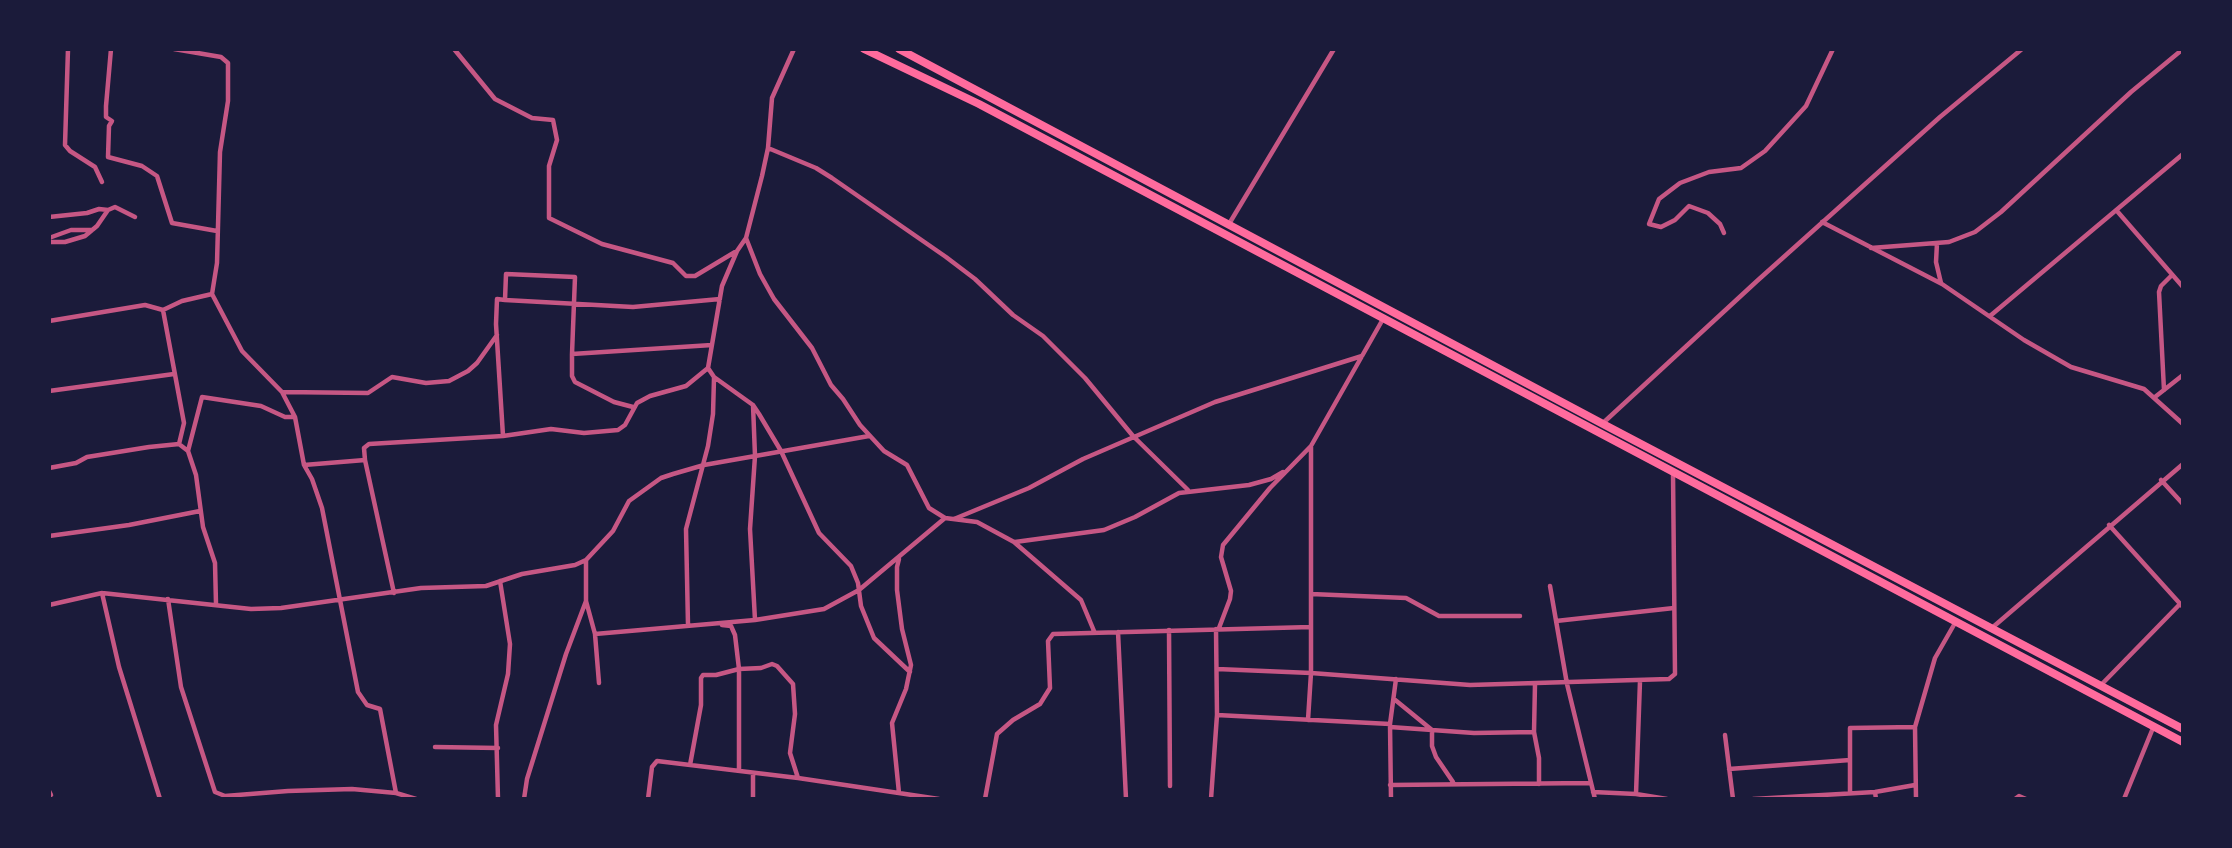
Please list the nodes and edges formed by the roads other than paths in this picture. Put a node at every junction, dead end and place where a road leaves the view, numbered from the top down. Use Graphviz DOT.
graph roads {
  1 [pos="68,49"];
  2 [pos="111,49"];
  3 [pos="174,49"];
  4 [pos="454,49"];
  5 [pos="794,49"];
  6 [pos="863,49"];
  7 [pos="899,49"];
  8 [pos="1334,49"];
  9 [pos="1833,49"];
  10 [pos="2022,49"];
  11 [pos="2183,49"];
  12 [pos="768,148"];
  13 [pos="2183,154"];
  14 [pos="102,182"];
  15 [pos="108,210"];
  16 [pos="2117,211"];
  17 [pos="49,217"];
  18 [pos="135,217"];
  19 [pos="1822,222"];
  20 [pos="1228,224"];
  21 [pos="92,230"];
  22 [pos="217,232"];
  23 [pos="1724,233"];
  24 [pos="746,238"];
  25 [pos="49,240"];
  26 [pos="1937,243"];
  27 [pos="1870,248"];
  28 [pos="737,251"];
  29 [pos="2172,275"];
  30 [pos="1942,284"];
  31 [pos="2183,287"];
  32 [pos="212,294"];
  33 [pos="720,299"];
  34 [pos="505,300"];
  35 [pos="572,304"];
  36 [pos="163,310"];
  37 [pos="1990,316"];
  38 [pos="1383,319"];
  39 [pos="49,321"];
  40 [pos="498,334"];
  41 [pos="712,345"];
  42 [pos="572,354"];
  43 [pos="1362,356"];
  44 [pos="708,368"];
  45 [pos="174,374"];
  46 [pos="2183,375"];
  47 [pos="714,377"];
  48 [pos="2164,390"];
  49 [pos="49,391"];
  50 [pos="282,392"];
  51 [pos="2155,397"];
  52 [pos="753,405"];
  53 [pos="634,407"];
  54 [pos="295,417"];
  55 [pos="1603,424"];
  56 [pos="2183,424"];
  57 [pos="1595,431"];
  58 [pos="503,436"];
  59 [pos="869,436"];
  60 [pos="1133,436"];
  61 [pos="179,444"];
  62 [pos="1311,446"];
  63 [pos="188,451"];
  64 [pos="781,451"];
  65 [pos="755,456"];
  66 [pos="365,460"];
  67 [pos="2183,464"];
  68 [pos="304,465"];
  69 [pos="704,465"];
  70 [pos="49,468"];
  71 [pos="1289,468"];
  72 [pos="1673,473"];
  73 [pos="2161,480"];
  74 [pos="1188,490"];
  75 [pos="2183,504"];
  76 [pos="201,511"];
  77 [pos="945,518"];
  78 [pos="953,519"];
  79 [pos="2109,525"];
  80 [pos="49,536"];
  81 [pos="1014,542"];
  82 [pos="902,555"];
  83 [pos="586,560"];
  84 [pos="500,581"];
  85 [pos="1550,586"];
  86 [pos="859,590"];
  87 [pos="102,593"];
  88 [pos="394,593"];
  89 [pos="1311,594"];
  90 [pos="340,598"];
  91 [pos="168,599"];
  92 [pos="586,601"];
  93 [pos="216,604"];
  94 [pos="49,605"];
  95 [pos="2182,606"];
  96 [pos="1674,607"];
  97 [pos="1520,616"];
  98 [pos="755,620"];
  99 [pos="1556,621"];
  100 [pos="1955,623"];
  101 [pos="702,624"];
  102 [pos="688,625"];
  103 [pos="1311,627"];
  104 [pos="1217,629"];
  105 [pos="1991,629"];
  106 [pos="1169,630"];
  107 [pos="1094,632"];
  108 [pos="1118,632"];
  109 [pos="595,634"];
  110 [pos="738,669"];
  111 [pos="1217,669"];
  112 [pos="910,672"];
  113 [pos="1311,673"];
  114 [pos="1396,679"];
  115 [pos="1640,681"];
  116 [pos="599,683"];
  117 [pos="1535,684"];
  118 [pos="1567,684"];
  119 [pos="2100,686"];
  120 [pos="1394,699"];
  121 [pos="1217,715"];
  122 [pos="1308,720"];
  123 [pos="1390,725"];
  124 [pos="1915,727"];
  125 [pos="2154,727"];
  126 [pos="2183,729"];
  127 [pos="1432,730"];
  128 [pos="1534,732"];
  129 [pos="1725,735"];
  130 [pos="2183,743"];
  131 [pos="435,747"];
  132 [pos="498,748"];
  133 [pos="1850,760"];
  134 [pos="690,765"];
  135 [pos="1729,769"];
  136 [pos="739,771"];
  137 [pos="753,773"];
  138 [pos="798,778"];
  139 [pos="1453,783"];
  140 [pos="1590,783"];
  141 [pos="1539,784"];
  142 [pos="1390,785"];
  143 [pos="1915,785"];
  144 [pos="1170,786"];
  145 [pos="1593,792"];
  146 [pos="1875,792"];
  147 [pos="396,793"];
  148 [pos="899,793"];
  149 [pos="1850,793"];
  150 [pos="1636,794"];
  151 [pos="160,799"];
  152 [pos="416,799"];
  153 [pos="498,799"];
  154 [pos="524,799"];
  155 [pos="648,799"];
  156 [pos="753,799"];
  157 [pos="939,799"];
  158 [pos="985,799"];
  159 [pos="1126,799"];
  160 [pos="1211,799"];
  161 [pos="1391,799"];
  162 [pos="1595,799"];
  163 [pos="1667,799"];
  164 [pos="1733,799"];
  165 [pos="1753,799"];
  166 [pos="1876,799"];
  167 [pos="1916,799"];
  168 [pos="2015,799"];
  169 [pos="2026,799"];
  170 [pos="2124,799"];
  1 -- 14 [label="street"];
  2 -- 22 [label="street"];
  3 -- 22 [label="street"];
  4 -- 28 [label="street"];
  5 -- 12 [label="street"];
  6 -- 38 [label="main road"];
  7 -- 20 [label="main road"];
  8 -- 20 [label="street"];
  9 -- 23 [label="street"];
  10 -- 19 [label="street"];
  11 -- 26 [label="street"];
  12 -- 24 [label="street"];
  12 -- 60 [label="street"];
  13 -- 16 [label="street"];
  15 -- 17 [label="street"];
  15 -- 18 [label="street"];
  15 -- 21 [label="street"];
  16 -- 29 [label="street"];
  16 -- 37 [label="street"];
  19 -- 27 [label="street"];
  19 -- 55 [label="street"];
  20 -- 55 [label="main road"];
  21 -- 25 [label="street"];
  21 -- 25 [label="street"];
  22 -- 32 [label="street"];
  24 -- 28 [label="street"];
  24 -- 59 [label="street"];
  26 -- 27 [label="street"];
  26 -- 30 [label="street"];
  27 -- 30 [label="street"];
  28 -- 33 [label="street"];
  29 -- 31 [label="street"];
  29 -- 48 [label="street"];
  30 -- 37 [label="street"];
  32 -- 36 [label="street"];
  32 -- 50 [label="street"];
  33 -- 35 [label="street"];
  33 -- 41 [label="street"];
  34 -- 35 [label="street"];
  34 -- 35 [label="street"];
  34 -- 40 [label="street"];
  35 -- 42 [label="street"];
  36 -- 39 [label="street"];
  36 -- 45 [label="street"];
  37 -- 51 [label="street"];
  38 -- 43 [label="street"];
  38 -- 57 [label="main road"];
  40 -- 50 [label="street"];
  40 -- 58 [label="street"];
  41 -- 42 [label="street"];
  41 -- 44 [label="street"];
  42 -- 53 [label="street"];
  43 -- 60 [label="street"];
  43 -- 62 [label="street"];
  44 -- 47 [label="street"];
  44 -- 53 [label="street"];
  45 -- 49 [label="street"];
  45 -- 61 [label="street"];
  46 -- 48 [label="street"];
  47 -- 52 [label="street"];
  47 -- 69 [label="street"];
  48 -- 51 [label="street"];
  50 -- 54 [label="street"];
  51 -- 56 [label="street"];
  52 -- 64 [label="street"];
  52 -- 65 [label="street"];
  53 -- 58 [label="street"];
  54 -- 63 [label="street"];
  54 -- 68 [label="street"];
  55 -- 57 [label="street"];
  55 -- 105 [label="main road"];
  57 -- 72 [label="main road"];
  58 -- 66 [label="street"];
  59 -- 64 [label="street"];
  59 -- 77 [label="street"];
  60 -- 74 [label="street"];
  60 -- 78 [label="street"];
  61 -- 63 [label="street"];
  61 -- 70 [label="street"];
  62 -- 71 [label="street"];
  62 -- 89 [label="street"];
  63 -- 76 [label="street"];
  64 -- 65 [label="street"];
  64 -- 86 [label="street"];
  65 -- 69 [label="street"];
  65 -- 98 [label="street"];
  66 -- 68 [label="street"];
  66 -- 88 [label="street"];
  67 -- 73 [label="street"];
  68 -- 90 [label="street"];
  69 -- 83 [label="street"];
  69 -- 102 [label="street"];
  71 -- 74 [label="street"];
  71 -- 104 [label="street"];
  72 -- 96 [label="street"];
  72 -- 100 [label="main road"];
  73 -- 75 [label="street"];
  73 -- 79 [label="street"];
  74 -- 81 [label="street"];
  76 -- 80 [label="street"];
  76 -- 93 [label="street"];
  77 -- 78 [label="street"];
  77 -- 82 [label="street"];
  78 -- 81 [label="street"];
  79 -- 95 [label="street"];
  79 -- 105 [label="street"];
  81 -- 107 [label="street"];
  82 -- 86 [label="street"];
  82 -- 112 [label="street"];
  83 -- 84 [label="street"];
  83 -- 92 [label="street"];
  84 -- 88 [label="street"];
  84 -- 132 [label="street"];
  85 -- 99 [label="street"];
  86 -- 98 [label="street"];
  86 -- 112 [label="street"];
  87 -- 91 [label="street"];
  87 -- 94 [label="street"];
  87 -- 151 [label="street"];
  88 -- 90 [label="street"];
  89 -- 97 [label="street"];
  89 -- 103 [label="street"];
  90 -- 93 [label="street"];
  90 -- 147 [label="street"];
  91 -- 93 [label="street"];
  91 -- 147 [label="street"];
  92 -- 109 [label="street"];
  92 -- 154 [label="street"];
  95 -- 119 [label="street"];
  96 -- 99 [label="street"];
  96 -- 115 [label="street"];
  98 -- 101 [label="street"];
  99 -- 118 [label="street"];
  100 -- 124 [label="street"];
  100 -- 125 [label="main road"];
  101 -- 102 [label="street"];
  101 -- 110 [label="street"];
  102 -- 109 [label="street"];
  103 -- 104 [label="street"];
  103 -- 113 [label="street"];
  104 -- 106 [label="street"];
  104 -- 111 [label="street"];
  105 -- 119 [label="main road"];
  106 -- 108 [label="street"];
  106 -- 144 [label="street"];
  107 -- 108 [label="street"];
  107 -- 158 [label="street"];
  108 -- 159 [label="street"];
  109 -- 116 [label="street"];
  110 -- 134 [label="street"];
  110 -- 136 [label="street"];
  110 -- 138 [label="street"];
  111 -- 113 [label="street"];
  111 -- 121 [label="street"];
  112 -- 148 [label="street"];
  113 -- 114 [label="street"];
  113 -- 122 [label="street"];
  114 -- 117 [label="street"];
  114 -- 120 [label="street"];
  115 -- 118 [label="street"];
  115 -- 150 [label="street"];
  117 -- 118 [label="street"];
  117 -- 128 [label="street"];
  118 -- 140 [label="street"];
  119 -- 126 [label="main road"];
  120 -- 123 [label="street"];
  120 -- 127 [label="street"];
  121 -- 122 [label="street"];
  121 -- 160 [label="street"];
  122 -- 123 [label="street"];
  123 -- 127 [label="street"];
  123 -- 142 [label="street"];
  124 -- 133 [label="street"];
  124 -- 143 [label="street"];
  125 -- 130 [label="main road"];
  125 -- 170 [label="street"];
  127 -- 128 [label="street"];
  127 -- 139 [label="street"];
  128 -- 141 [label="street"];
  129 -- 135 [label="street"];
  131 -- 132 [label="street"];
  132 -- 153 [label="street"];
  133 -- 135 [label="street"];
  133 -- 149 [label="street"];
  134 -- 136 [label="street"];
  134 -- 155 [label="street"];
  135 -- 164 [label="street"];
  136 -- 137 [label="street"];
  137 -- 138 [label="street"];
  137 -- 156 [label="street"];
  138 -- 148 [label="street"];
  139 -- 141 [label="street"];
  139 -- 142 [label="street"];
  140 -- 141 [label="street"];
  140 -- 145 [label="street"];
  142 -- 161 [label="street"];
  143 -- 146 [label="street"];
  143 -- 167 [label="street"];
  145 -- 150 [label="street"];
  145 -- 162 [label="street"];
  146 -- 149 [label="street"];
  146 -- 166 [label="street"];
  147 -- 152 [label="street"];
  148 -- 157 [label="street"];
  149 -- 165 [label="street"];
  150 -- 163 [label="street"];
  168 -- 169 [label="street"];
}
